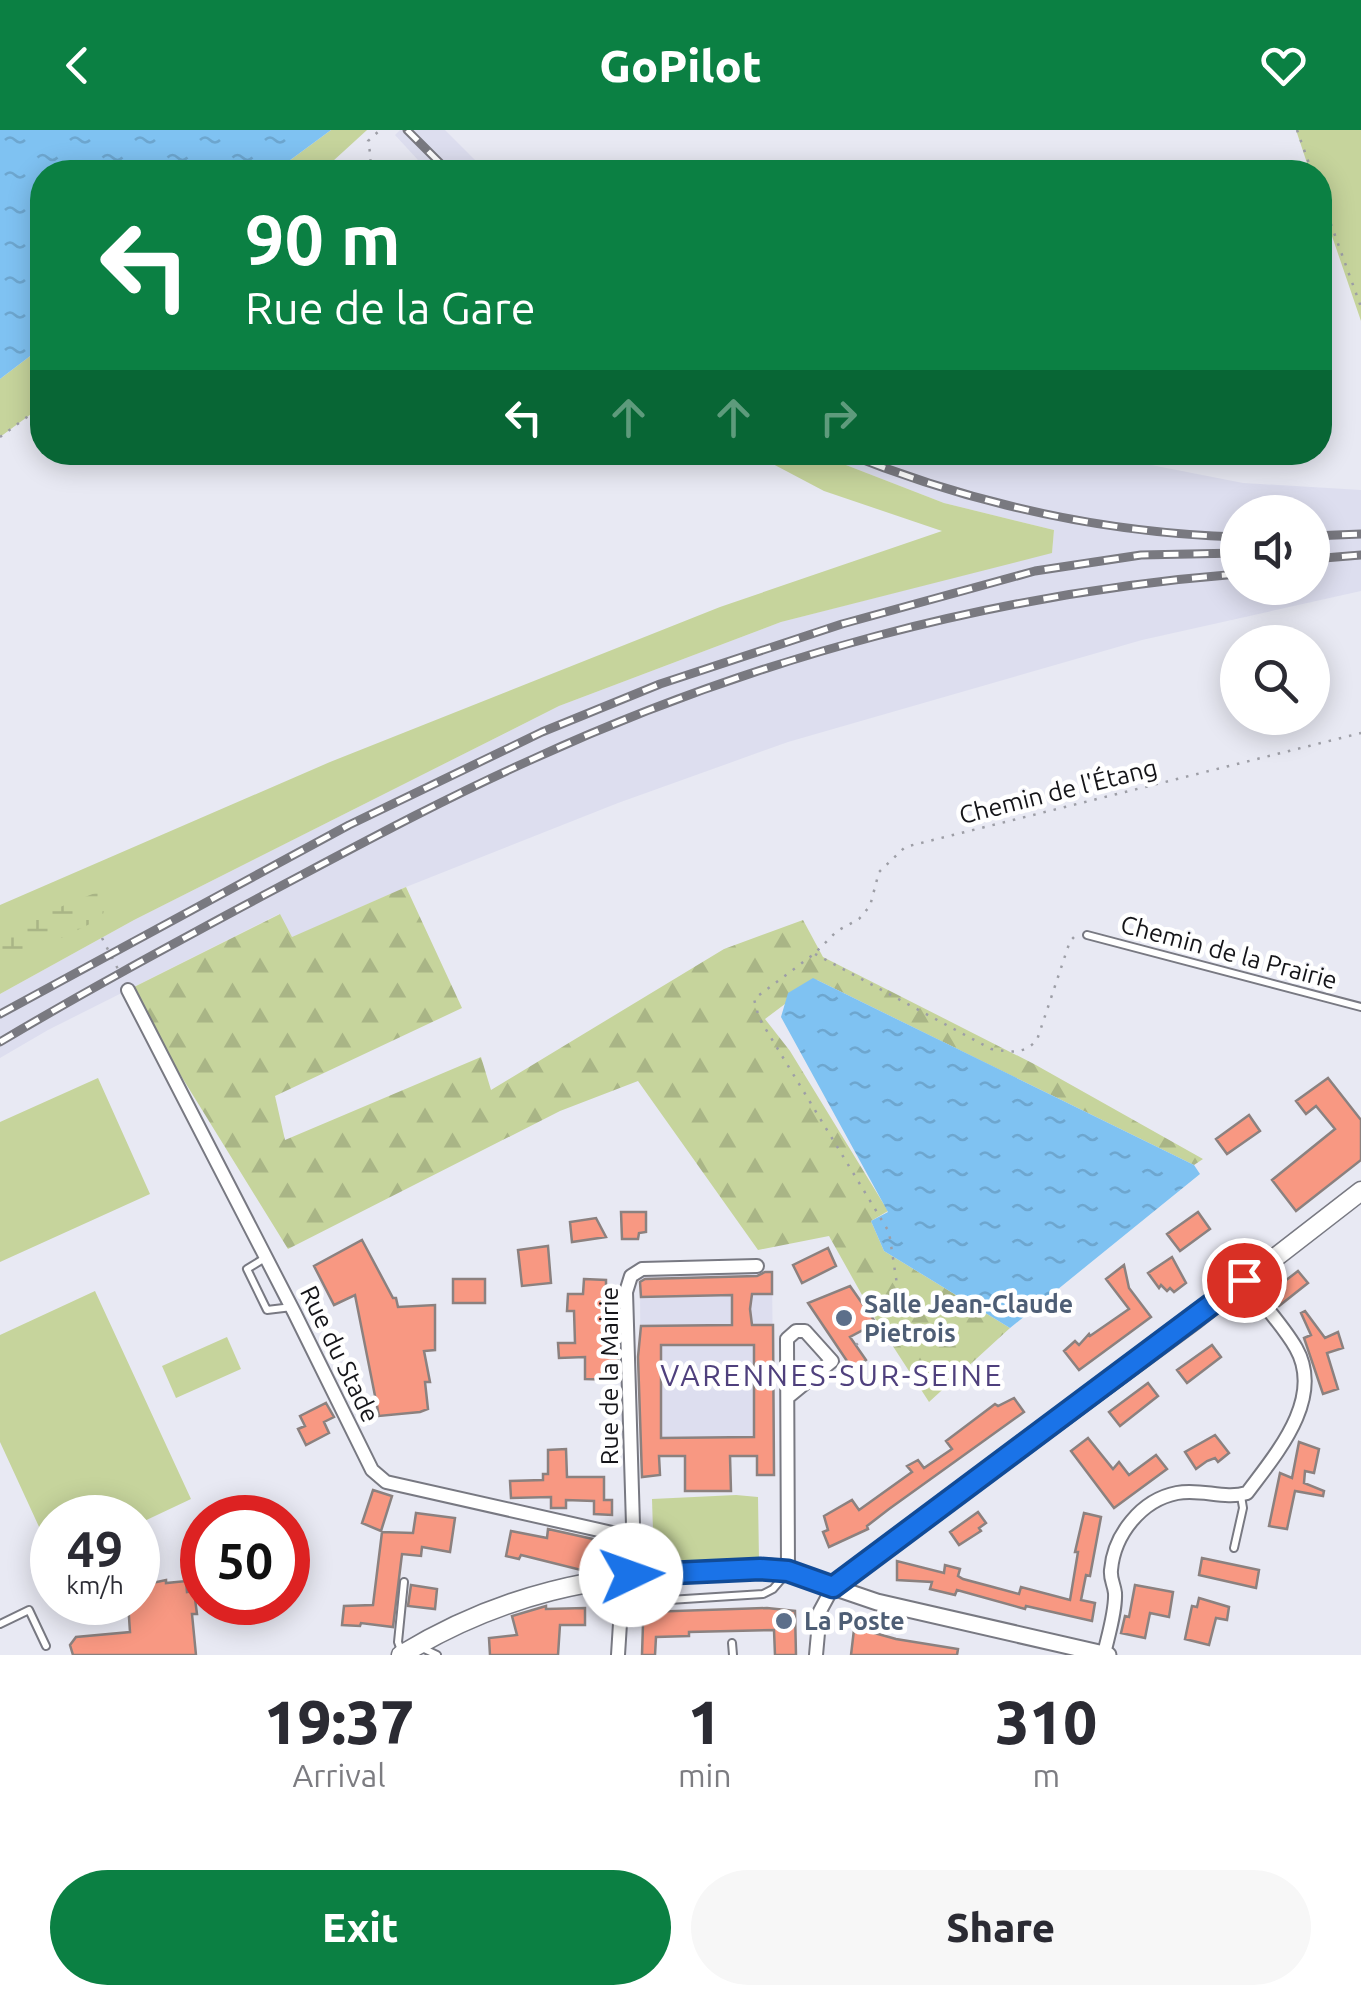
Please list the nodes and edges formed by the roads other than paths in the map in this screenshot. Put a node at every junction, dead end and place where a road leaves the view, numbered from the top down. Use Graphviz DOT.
graph roads {
  1 [pos="1086,935"];
  2 [pos="128,990"];
  3 [pos="1361,1007"];
  4 [pos="1361,1192"];
  5 [pos="266,1257"];
  6 [pos="757,1266"];
  7 [pos="1244,1280"];
  8 [pos="292,1307"];
  9 [pos="788,1397"];
  10 [pos="1240,1495"];
  11 [pos="629,1544"];
  12 [pos="1234,1548"];
  13 [pos="788,1571"];
  14 [pos="656,1573"];
  15 [pos="627,1576"];
  16 [pos="404,1582"];
  17 [pos="833,1587"];
  18 [pos="0,1624"];
  19 [pos="732,1643"];
  20 [pos="46,1646"];
  21 [pos="407,1652"];
  22 [pos="1082,1652"];
  23 [pos="437,1655"];
  24 [pos="618,1655"];
  25 [pos="733,1655"];
  26 [pos="816,1655"];
  27 [pos="1106,1655"];
  1 -- 3 [label="lane, Chemin de la Prairie"];
  2 -- 5 [label="street, Rue du Stade"];
  4 -- 7 [label="main road"];
  5 -- 8 [label="street, Rue du Stade"];
  5 -- 8 [label="lane"];
  6 -- 11 [label="street, Rue de la Mairie"];
  7 -- 10 [label="street"];
  7 -- 17 [label="main road"];
  8 -- 11 [label="street, Rue du Stade"];
  9 -- 9 [label="street"];
  9 -- 13 [label="street"];
  10 -- 12 [label="lane"];
  10 -- 27 [label="street"];
  11 -- 15 [label="street"];
  13 -- 14 [label="main road"];
  13 -- 14 [label="lane"];
  13 -- 17 [label="main road"];
  14 -- 15 [label="main road"];
  15 -- 21 [label="main road"];
  15 -- 24 [label="street"];
  16 -- 21 [label="lane"];
  17 -- 22 [label="street"];
  17 -- 26 [label="street"];
  18 -- 20 [label="lane"];
  19 -- 25 [label="lane"];
  21 -- 23 [label="lane"];
  22 -- 27 [label="street"];
}
